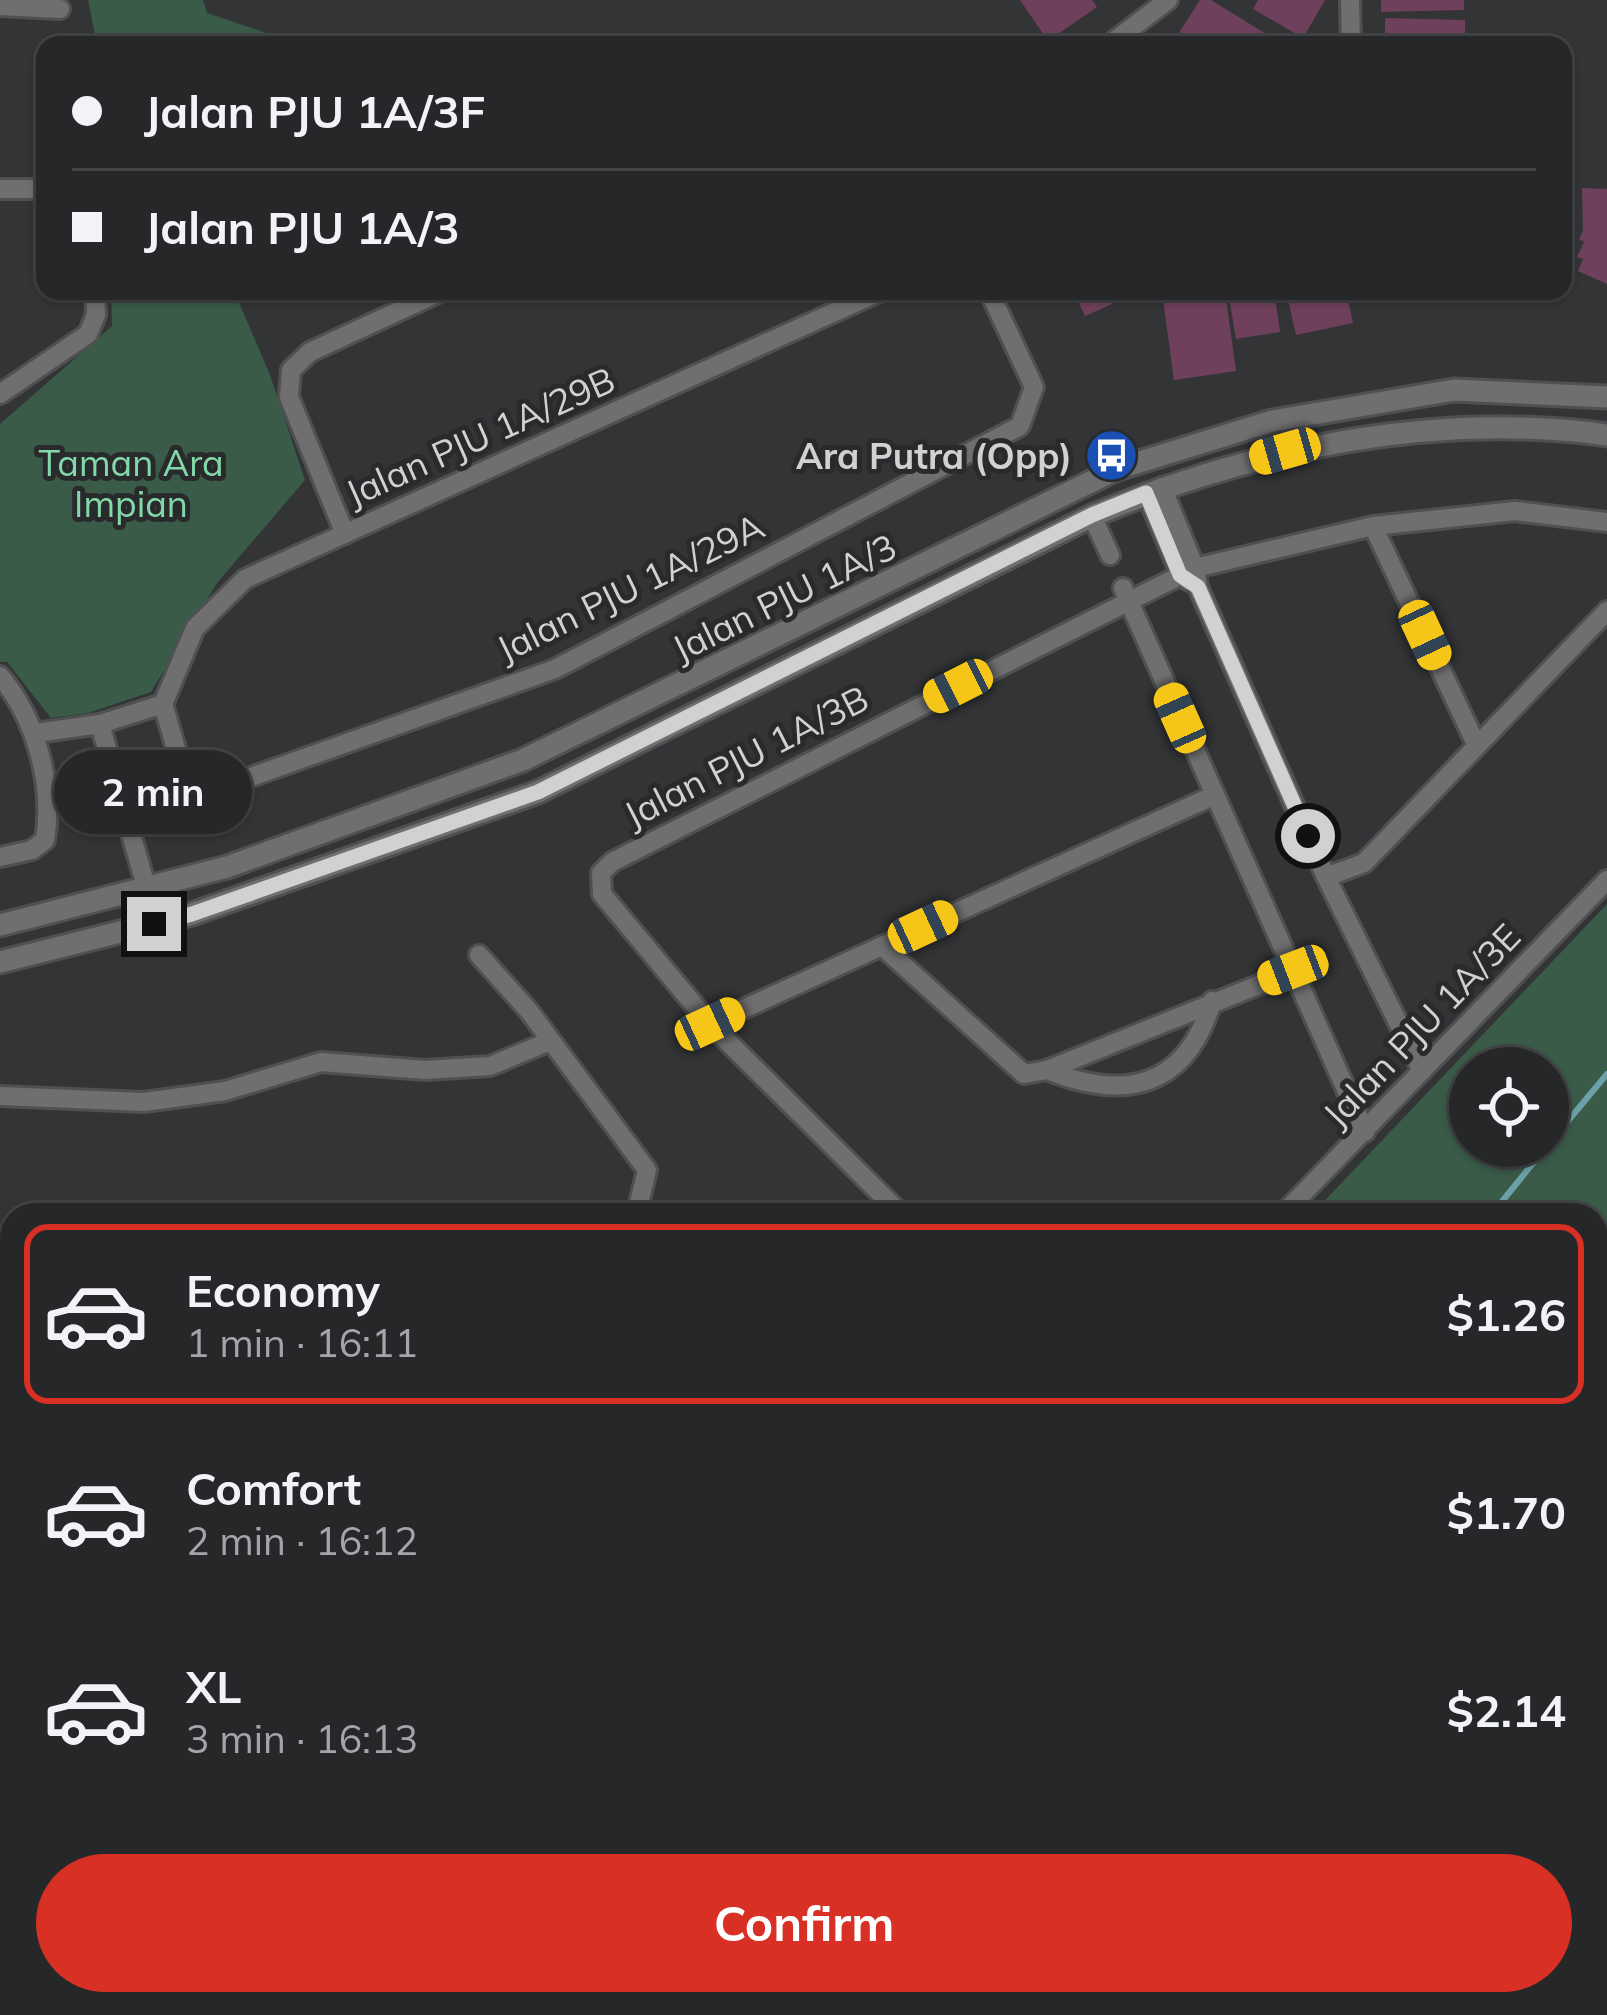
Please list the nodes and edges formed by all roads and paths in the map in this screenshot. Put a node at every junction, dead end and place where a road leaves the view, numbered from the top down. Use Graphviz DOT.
graph roads {
  1 [pos="1168,0"];
  2 [pos="1350,0"];
  3 [pos="0,6"];
  4 [pos="60,9"];
  5 [pos="1121,36"];
  6 [pos="1351,36"];
  7 [pos="0,189"];
  8 [pos="36,189"];
  9 [pos="95,300"];
  10 [pos="423,300"];
  11 [pos="861,300"];
  12 [pos="993,300"];
  13 [pos="0,394"];
  14 [pos="1607,398"];
  15 [pos="1607,435"];
  16 [pos="1154,490"];
  17 [pos="1092,515"];
  18 [pos="1607,522"];
  19 [pos="1373,526"];
  20 [pos="345,534"];
  21 [pos="1110,555"];
  22 [pos="1191,577"];
  23 [pos="1126,595"];
  24 [pos="1607,611"];
  25 [pos="0,676"];
  26 [pos="163,704"];
  27 [pos="100,724"];
  28 [pos="36,733"];
  29 [pos="1476,744"];
  30 [pos="1215,795"];
  31 [pos="0,857"];
  32 [pos="1326,877"];
  33 [pos="1607,880"];
  34 [pos="146,890"];
  35 [pos="0,925"];
  36 [pos="883,946"];
  37 [pos="479,956"];
  38 [pos="0,962"];
  39 [pos="1293,970"];
  40 [pos="1212,1001"];
  41 [pos="710,1024"];
  42 [pos="550,1041"];
  43 [pos="1421,1069"];
  44 [pos="1047,1070"];
  45 [pos="0,1096"];
  46 [pos="1365,1132"];
  47 [pos="639,1203"];
  48 [pos="890,1203"];
  49 [pos="1294,1203"];
  1 -- 5 [label="street"];
  2 -- 6 [label="street"];
  3 -- 4 [label="street"];
  7 -- 8 [label="street"];
  9 -- 13 [label="street"];
  10 -- 20 [label="street"];
  11 -- 20 [label="street, Jalan PJU 1A/29B"];
  12 -- 26 [label="street, Jalan PJU 1A/29A"];
  14 -- 34 [label="street, Jalan PJU 1A/3"];
  15 -- 16 [label="street, Jalan PJU 1A/3"];
  16 -- 17 [label="street, Jalan PJU 1A/3"];
  16 -- 22 [label="street"];
  17 -- 21 [label="street"];
  17 -- 38 [label="street, Jalan PJU 1A/3"];
  18 -- 19 [label="street, Jalan PJU 1A/3B"];
  19 -- 22 [label="street, Jalan PJU 1A/3B"];
  19 -- 29 [label="street"];
  20 -- 26 [label="street, Jalan PJU 1A/29B"];
  22 -- 23 [label="street, Jalan PJU 1A/3B"];
  22 -- 32 [label="street"];
  23 -- 30 [label="street"];
  23 -- 41 [label="street, Jalan PJU 1A/3B"];
  24 -- 29 [label="street"];
  25 -- 28 [label="street"];
  26 -- 27 [label="street"];
  27 -- 28 [label="street"];
  27 -- 34 [label="street"];
  28 -- 31 [label="street"];
  29 -- 32 [label="street"];
  30 -- 36 [label="street"];
  30 -- 39 [label="street"];
  32 -- 43 [label="street"];
  33 -- 43 [label="street, Jalan PJU 1A/3E"];
  34 -- 35 [label="street, Jalan PJU 1A/3"];
  36 -- 41 [label="street"];
  36 -- 44 [label="street"];
  37 -- 42 [label="street"];
  39 -- 40 [label="street"];
  39 -- 46 [label="street"];
  40 -- 44 [label="street"];
  40 -- 44 [label="street"];
  41 -- 48 [label="street"];
  42 -- 45 [label="street"];
  42 -- 47 [label="street"];
  43 -- 46 [label="street, Jalan PJU 1A/3E"];
  46 -- 49 [label="street, Jalan PJU 1A/3E"];
}
